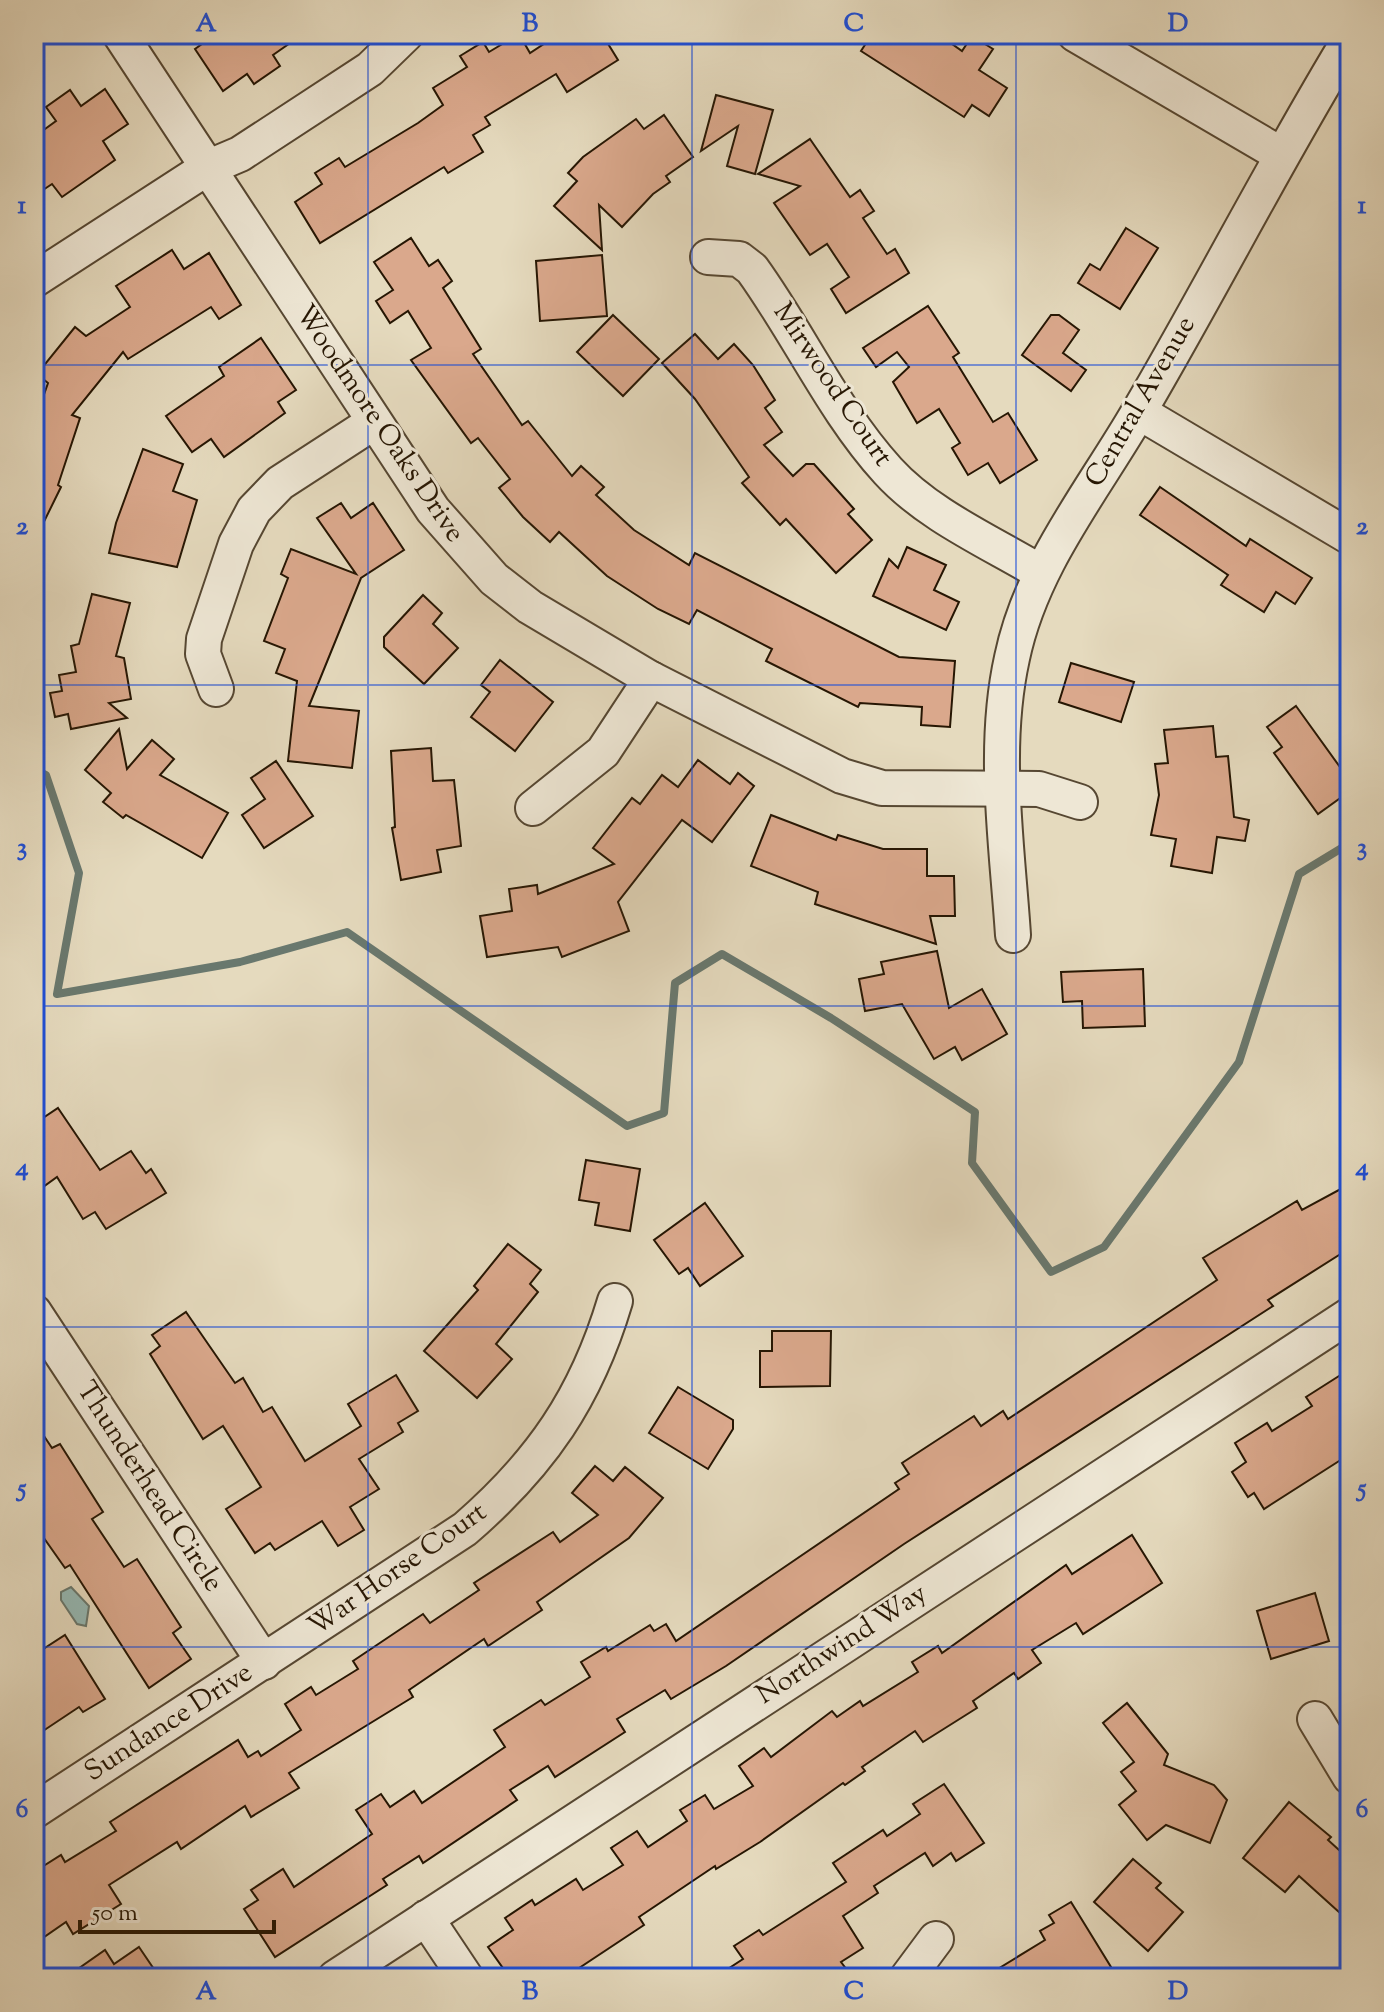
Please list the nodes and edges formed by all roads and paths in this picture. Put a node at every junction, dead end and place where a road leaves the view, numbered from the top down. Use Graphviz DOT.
graph roads {
  1 [pos="120,34"];
  2 [pos="406,34"];
  3 [pos="1075,34"];
  4 [pos="1350,39"];
  5 [pos="1280,154"];
  6 [pos="207,168"];
  7 [pos="708,257"];
  8 [pos="34,280"];
  9 [pos="1139,412"];
  10 [pos="374,422"];
  11 [pos="1350,537"];
  12 [pos="1040,572"];
  13 [pos="651,679"];
  14 [pos="216,689"];
  15 [pos="1003,787"];
  16 [pos="1080,802"];
  17 [pos="533,808"];
  18 [pos="1013,935"];
  19 [pos="615,1301"];
  20 [pos="34,1312"];
  21 [pos="1350,1315"];
  22 [pos="264,1662"];
  23 [pos="1315,1719"];
  24 [pos="1350,1777"];
  25 [pos="34,1811"];
  26 [pos="426,1918"];
  27 [pos="936,1939"];
  28 [pos="335,1978"];
  29 [pos="466,1978"];
  30 [pos="907,1978"];
  1 -- 6 [label="street, Woodmore Oaks Drive"];
  2 -- 6 [label="street"];
  3 -- 5 [label="street"];
  4 -- 5 [label="street, Central Avenue"];
  5 -- 9 [label="street, Central Avenue"];
  6 -- 8 [label="street"];
  6 -- 10 [label="street, Woodmore Oaks Drive"];
  7 -- 12 [label="street, Mirwood Court"];
  9 -- 11 [label="street"];
  9 -- 12 [label="street, Central Avenue"];
  10 -- 13 [label="street, Woodmore Oaks Drive"];
  10 -- 14 [label="street"];
  12 -- 15 [label="street, Central Avenue"];
  13 -- 15 [label="street, Woodmore Oaks Drive"];
  13 -- 17 [label="street"];
  15 -- 16 [label="street"];
  15 -- 18 [label="street, Central Avenue"];
  19 -- 22 [label="street, War Horse Court"];
  20 -- 22 [label="street, Thunderhead Circle"];
  21 -- 26 [label="street, Northwind Way"];
  22 -- 25 [label="street, Sundance Drive"];
  23 -- 24 [label="street"];
  26 -- 28 [label="street, Northwind Way"];
  26 -- 29 [label="street"];
  27 -- 30 [label="street"];
}
